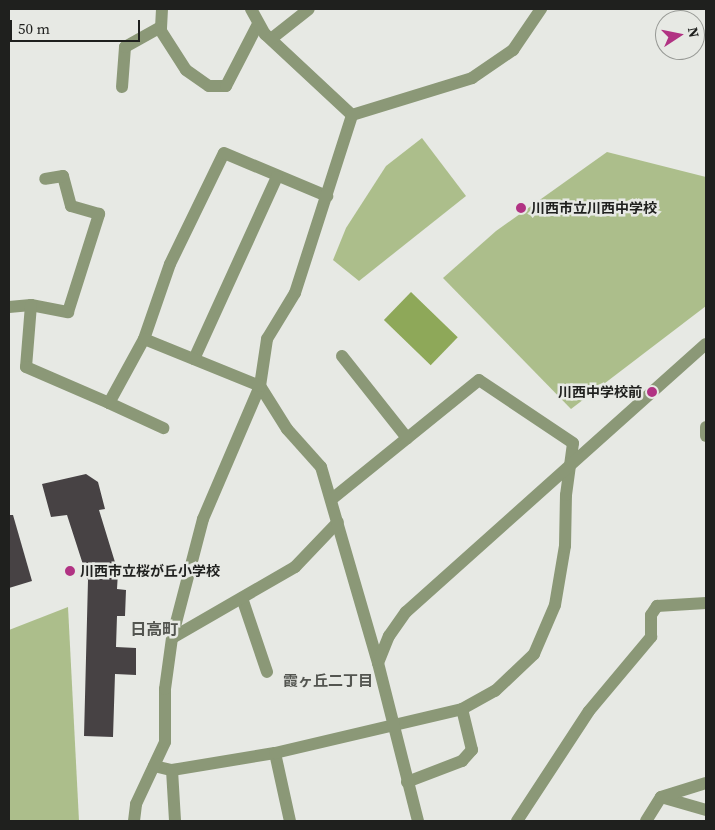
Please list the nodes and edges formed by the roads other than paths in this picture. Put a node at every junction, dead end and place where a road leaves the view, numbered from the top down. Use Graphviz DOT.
graph roads {
  1 [pos="162,9"];
  2 [pos="251,9"];
  3 [pos="309,9"];
  4 [pos="541,9"];
  5 [pos="258,24"];
  6 [pos="161,27"];
  7 [pos="271,39"];
  8 [pos="122,87"];
  9 [pos="352,115"];
  10 [pos="276,177"];
  11 [pos="45,178"];
  12 [pos="327,196"];
  13 [pos="31,305"];
  14 [pos="9,307"];
  15 [pos="144,339"];
  16 [pos="706,344"];
  17 [pos="342,356"];
  18 [pos="194,359"];
  19 [pos="260,386"];
  20 [pos="109,403"];
  21 [pos="706,427"];
  22 [pos="163,428"];
  23 [pos="706,436"];
  24 [pos="407,438"];
  25 [pos="570,467"];
  26 [pos="332,499"];
  27 [pos="338,522"];
  28 [pos="242,598"];
  29 [pos="706,603"];
  30 [pos="172,638"];
  31 [pos="378,663"];
  32 [pos="267,672"];
  33 [pos="462,709"];
  34 [pos="393,726"];
  35 [pos="275,753"];
  36 [pos="154,766"];
  37 [pos="172,770"];
  38 [pos="408,782"];
  39 [pos="706,783"];
  40 [pos="661,797"];
  41 [pos="706,810"];
  42 [pos="134,821"];
  43 [pos="176,821"];
  44 [pos="290,821"];
  45 [pos="418,821"];
  46 [pos="517,821"];
  47 [pos="646,821"];
  1 -- 6 [label="street"];
  2 -- 5 [label="street"];
  3 -- 7 [label="street"];
  4 -- 9 [label="street"];
  5 -- 6 [label="street"];
  5 -- 7 [label="street"];
  6 -- 8 [label="street"];
  7 -- 9 [label="street"];
  9 -- 12 [label="street"];
  10 -- 12 [label="street"];
  10 -- 15 [label="street"];
  10 -- 18 [label="street"];
  11 -- 13 [label="street"];
  12 -- 19 [label="street"];
  13 -- 14 [label="street"];
  13 -- 20 [label="street"];
  15 -- 18 [label="street"];
  15 -- 20 [label="street"];
  16 -- 25 [label="street"];
  17 -- 24 [label="street"];
  18 -- 19 [label="street"];
  19 -- 26 [label="street"];
  19 -- 30 [label="street"];
  20 -- 22 [label="street"];
  21 -- 23 [label="street"];
  24 -- 25 [label="street"];
  24 -- 26 [label="street"];
  25 -- 31 [label="street"];
  25 -- 33 [label="street"];
  26 -- 27 [label="street"];
  27 -- 28 [label="street"];
  27 -- 31 [label="street"];
  28 -- 30 [label="street"];
  28 -- 32 [label="street"];
  29 -- 46 [label="street"];
  30 -- 36 [label="street"];
  31 -- 34 [label="street"];
  33 -- 34 [label="street"];
  33 -- 38 [label="street"];
  34 -- 35 [label="street"];
  34 -- 38 [label="street"];
  35 -- 37 [label="street"];
  35 -- 44 [label="street"];
  36 -- 37 [label="street"];
  36 -- 42 [label="street"];
  37 -- 43 [label="street"];
  38 -- 45 [label="street"];
  39 -- 40 [label="street"];
  40 -- 41 [label="street"];
  40 -- 47 [label="street"];
}
